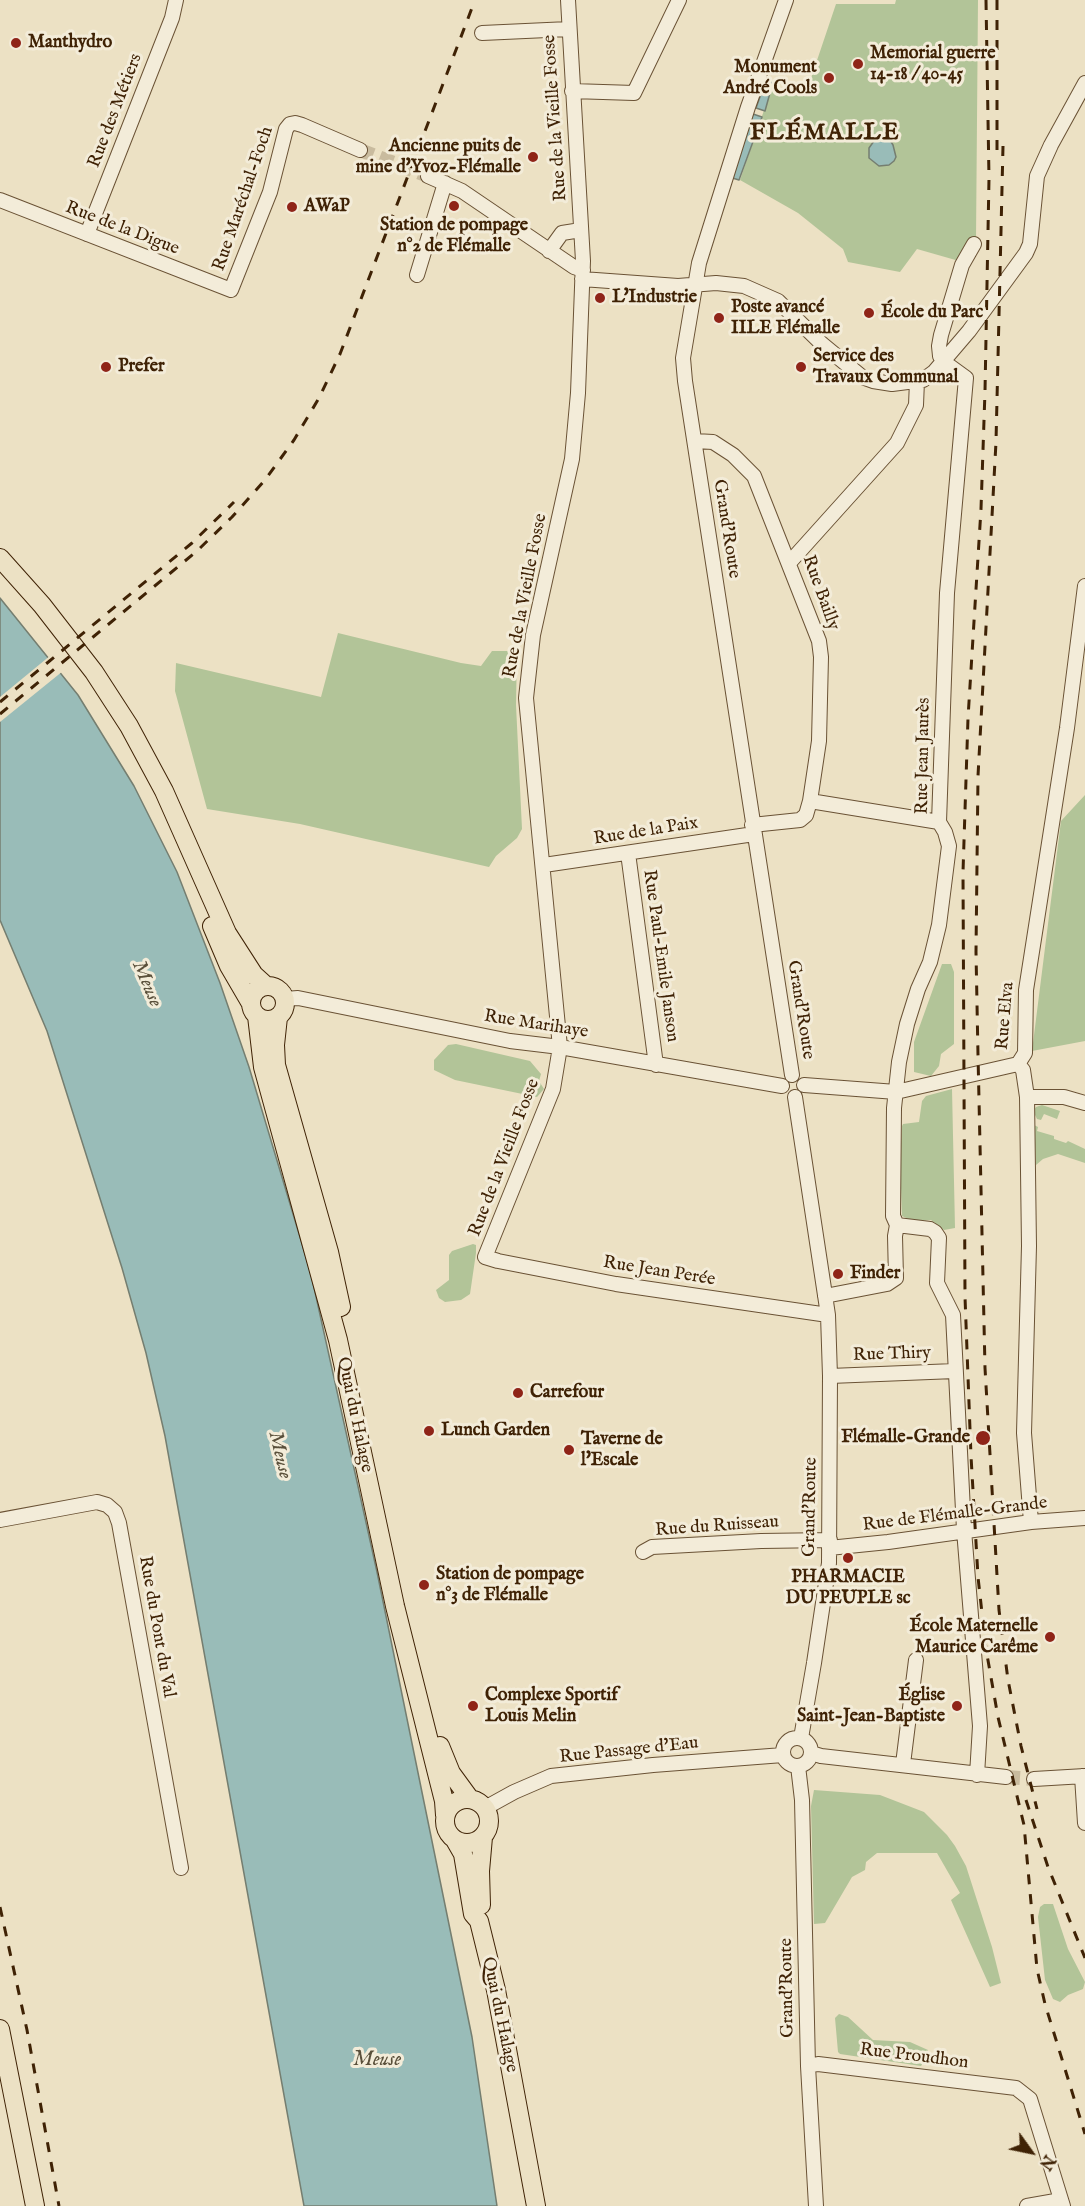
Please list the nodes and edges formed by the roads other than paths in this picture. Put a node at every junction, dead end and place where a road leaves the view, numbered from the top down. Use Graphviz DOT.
graph roads {
  1 [pos="176,0"];
  2 [pos="568,0"];
  3 [pos="679,0"];
  4 [pos="786,0"];
  5 [pos="569,29"];
  6 [pos="482,33"];
  7 [pos="1085,83"];
  8 [pos="572,91"];
  9 [pos="360,150"];
  10 [pos="428,176"];
  11 [pos="445,183"];
  12 [pos="0,200"];
  13 [pos="581,230"];
  14 [pos="87,234"];
  15 [pos="974,244"];
  16 [pos="549,251"];
  17 [pos="417,275"];
  18 [pos="582,275"];
  19 [pos="696,285"];
  20 [pos="231,290"];
  21 [pos="944,362"];
  22 [pos="917,381"];
  23 [pos="694,441"];
  24 [pos="0,558"];
  25 [pos="790,562"];
  26 [pos="0,572"];
  27 [pos="1085,586"];
  28 [pos="810,801"];
  29 [pos="939,822"];
  30 [pos="753,829"];
  31 [pos="628,853"];
  32 [pos="544,865"];
  33 [pos="266,985"];
  34 [pos="285,999"];
  35 [pos="253,1009"];
  36 [pos="278,1017"];
  37 [pos="560,1047"];
  38 [pos="1018,1064"];
  39 [pos="656,1065"];
  40 [pos="792,1075"];
  41 [pos="804,1085"];
  42 [pos="782,1086"];
  43 [pos="896,1092"];
  44 [pos="795,1097"];
  45 [pos="1027,1097"];
  46 [pos="1085,1103"];
  47 [pos="897,1225"];
  48 [pos="485,1257"];
  49 [pos="825,1296"];
  50 [pos="828,1315"];
  51 [pos="955,1371"];
  52 [pos="830,1376"];
  53 [pos="1085,1518"];
  54 [pos="0,1520"];
  55 [pos="1031,1522"];
  56 [pos="964,1530"];
  57 [pos="830,1544"];
  58 [pos="643,1552"];
  59 [pos="915,1660"];
  60 [pos="801,1738"];
  61 [pos="811,1753"];
  62 [pos="783,1755"];
  63 [pos="903,1764"];
  64 [pos="798,1766"];
  65 [pos="977,1775"];
  66 [pos="1006,1776"];
  67 [pos="1083,1776"];
  68 [pos="1034,1779"];
  69 [pos="477,1803"];
  70 [pos="446,1815"];
  71 [pos="1085,1822"];
  72 [pos="483,1837"];
  73 [pos="455,1840"];
  74 [pos="181,1868"];
  75 [pos="479,1921"];
  76 [pos="0,2029"];
  77 [pos="808,2066"];
  78 [pos="1062,2203"];
  79 [pos="35,2206"];
  80 [pos="536,2206"];
  81 [pos="816,2206"];
  82 [pos="1027,2206"];
  1 -- 14 [label="street, Rue des Métiers"];
  2 -- 5 [label="street, Rue de la Vieille Fosse"];
  3 -- 8 [label="street"];
  4 -- 19 [label="street, Grand'Route"];
  5 -- 6 [label="street"];
  5 -- 8 [label="street, Rue de la Vieille Fosse"];
  7 -- 21 [label="street"];
  8 -- 13 [label="street, Rue de la Vieille Fosse"];
  9 -- 20 [label="street, Rue Maréchal-Foch"];
  10 -- 11 [label="street"];
  11 -- 16 [label="street"];
  11 -- 17 [label="street"];
  12 -- 14 [label="street, Rue de la Digue"];
  13 -- 16 [label="street"];
  13 -- 18 [label="street, Rue de la Vieille Fosse"];
  14 -- 20 [label="street, Rue de la Digue"];
  15 -- 21 [label="street"];
  16 -- 18 [label="street"];
  18 -- 19 [label="street"];
  18 -- 32 [label="street, Rue de la Vieille Fosse"];
  19 -- 22 [label="street"];
  19 -- 23 [label="street, Grand'Route"];
  21 -- 22 [label="street"];
  21 -- 29 [label="street, Rue Jean Jaurès"];
  22 -- 25 [label="street"];
  23 -- 25 [label="street, Rue Bailly"];
  23 -- 30 [label="street, Grand'Route"];
  24 -- 33 [label="main road"];
  25 -- 28 [label="street, Rue Bailly"];
  26 -- 35 [label="main road"];
  27 -- 38 [label="street, Rue Elva"];
  28 -- 29 [label="street"];
  28 -- 30 [label="street"];
  29 -- 43 [label="street, Rue Jean Jaurès"];
  30 -- 31 [label="street, Rue de la Paix"];
  30 -- 40 [label="street, Grand'Route"];
  31 -- 32 [label="street, Rue de la Paix"];
  31 -- 39 [label="street, Rue Paul-Emile Janson"];
  32 -- 37 [label="street, Rue de la Vieille Fosse"];
  33 -- 34 [label="main road"];
  33 -- 35 [label="main road"];
  34 -- 36 [label="main road"];
  34 -- 37 [label="street, Rue Marihaye"];
  35 -- 36 [label="main road"];
  35 -- 70 [label="main road, Quai du Halage"];
  36 -- 69 [label="main road, Quai du Halage"];
  37 -- 39 [label="street, Rue Marihaye"];
  37 -- 48 [label="street, Rue de la Vieille Fosse"];
  38 -- 43 [label="street"];
  38 -- 45 [label="street, Rue Elva"];
  39 -- 42 [label="street, Rue Marihaye"];
  40 -- 41 [label="street"];
  40 -- 42 [label="street"];
  41 -- 43 [label="street"];
  41 -- 44 [label="street"];
  42 -- 44 [label="street"];
  43 -- 47 [label="street, Rue Jean Jaurès"];
  44 -- 49 [label="street, Grand'Route"];
  45 -- 46 [label="street"];
  45 -- 55 [label="street, Rue Elva"];
  47 -- 49 [label="street, Rue Jean Jaurès"];
  47 -- 51 [label="street"];
  48 -- 50 [label="street, Rue Jean Perée"];
  49 -- 50 [label="street, Grand'Route"];
  50 -- 52 [label="street, Grand'Route"];
  51 -- 52 [label="street, Rue Thiry"];
  51 -- 56 [label="street"];
  52 -- 57 [label="street, Grand'Route"];
  53 -- 55 [label="street, Rue de Flémalle-Grande"];
  54 -- 74 [label="street, Rue du Pont du Val"];
  55 -- 56 [label="street, Rue de Flémalle-Grande"];
  56 -- 57 [label="street, Rue de Flémalle-Grande"];
  56 -- 65 [label="street"];
  57 -- 58 [label="street, Rue du Ruisseau"];
  57 -- 60 [label="street, Grand'Route"];
  59 -- 63 [label="street"];
  60 -- 61 [label="street"];
  60 -- 62 [label="street"];
  61 -- 63 [label="street"];
  61 -- 64 [label="street"];
  62 -- 64 [label="street"];
  62 -- 69 [label="street, Rue Passage d'Eau"];
  63 -- 65 [label="street"];
  64 -- 77 [label="street, Grand'Route"];
  65 -- 66 [label="street"];
  67 -- 68 [label="street"];
  67 -- 71 [label="street"];
  69 -- 70 [label="main road"];
  69 -- 72 [label="main road, Quai du Halage"];
  70 -- 73 [label="main road, Quai du Halage"];
  72 -- 73 [label="main road"];
  72 -- 75 [label="main road, Quai du Halage"];
  73 -- 75 [label="main road, Quai du Halage"];
  75 -- 80 [label="main road, Quai du Halage"];
  76 -- 79 [label="main road"];
  77 -- 78 [label="street, Rue Proudhon"];
  77 -- 81 [label="street, Grand'Route"];
  78 -- 82 [label="street"];
}
